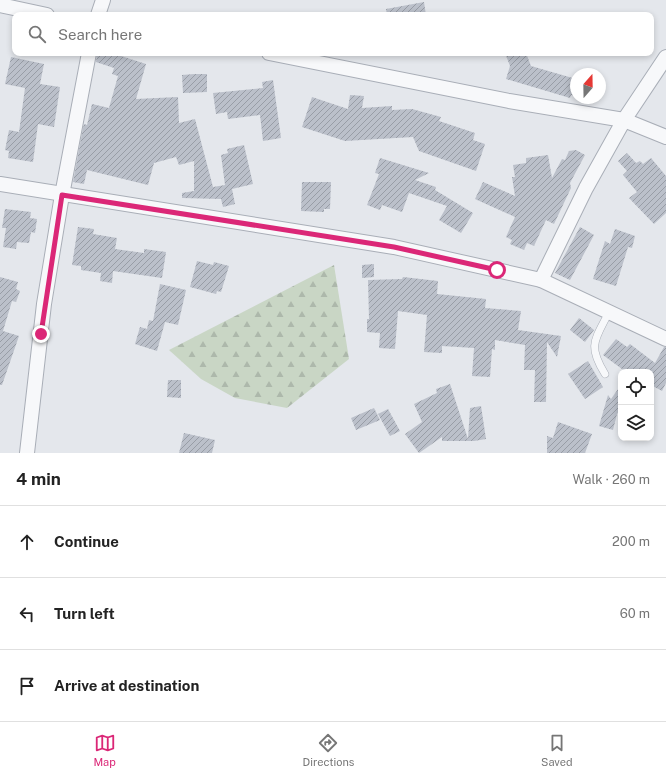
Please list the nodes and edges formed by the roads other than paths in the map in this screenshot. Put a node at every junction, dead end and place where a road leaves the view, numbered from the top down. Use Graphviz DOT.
graph roads {
  1 [pos="103,0"];
  2 [pos="0,5"];
  3 [pos="33,12"];
  4 [pos="99,12"];
  5 [pos="88,56"];
  6 [pos="284,56"];
  7 [pos="666,57"];
  8 [pos="624,120"];
  9 [pos="666,137"];
  10 [pos="0,184"];
  11 [pos="62,195"];
  12 [pos="541,280"];
  13 [pos="609,312"];
  14 [pos="666,339"];
  15 [pos="605,374"];
  16 [pos="27,453"];
  1 -- 4 [label="street"];
  2 -- 3 [label="street"];
  5 -- 11 [label="street"];
  6 -- 8 [label="street"];
  7 -- 8 [label="street"];
  8 -- 9 [label="street"];
  8 -- 12 [label="street"];
  10 -- 11 [label="street"];
  11 -- 12 [label="street"];
  11 -- 16 [label="street"];
  12 -- 13 [label="street"];
  13 -- 14 [label="street"];
  13 -- 15 [label="lane"];
}
